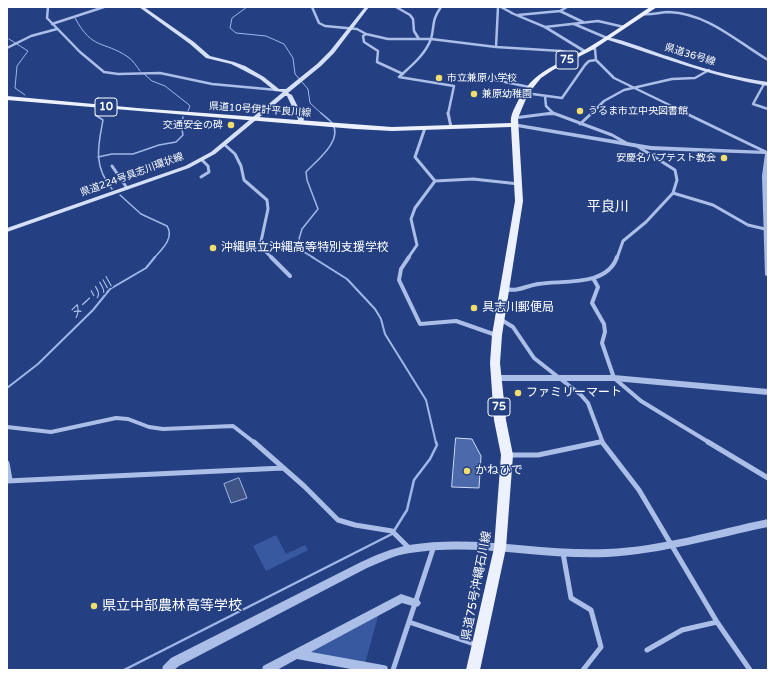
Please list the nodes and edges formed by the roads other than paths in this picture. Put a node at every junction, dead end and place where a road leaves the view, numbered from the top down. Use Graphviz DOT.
graph roads {
  1 [pos="48,7"];
  2 [pos="104,7"];
  3 [pos="141,7"];
  4 [pos="312,7"];
  5 [pos="367,7"];
  6 [pos="396,7"];
  7 [pos="441,7"];
  8 [pos="498,7"];
  9 [pos="501,7"];
  10 [pos="550,7"];
  11 [pos="567,7"];
  12 [pos="648,10"];
  13 [pos="555,11"];
  14 [pos="560,11"];
  15 [pos="512,13"];
  16 [pos="518,15"];
  17 [pos="584,22"];
  18 [pos="52,24"];
  19 [pos="573,24"];
  20 [pos="624,27"];
  21 [pos="351,28"];
  22 [pos="545,28"];
  23 [pos="57,29"];
  24 [pos="366,34"];
  25 [pos="607,38"];
  26 [pos="419,39"];
  27 [pos="431,39"];
  28 [pos="496,47"];
  29 [pos="7,48"];
  30 [pos="592,48"];
  31 [pos="585,51"];
  32 [pos="577,55"];
  33 [pos="596,60"];
  34 [pos="768,60"];
  35 [pos="709,70"];
  36 [pos="403,74"];
  37 [pos="486,78"];
  38 [pos="766,84"];
  39 [pos="631,87"];
  40 [pos="277,90"];
  41 [pos="527,90"];
  42 [pos="286,92"];
  43 [pos="545,96"];
  44 [pos="7,98"];
  45 [pos="768,109"];
  46 [pos="553,113"];
  47 [pos="254,120"];
  48 [pos="513,121"];
  49 [pos="300,123"];
  50 [pos="580,124"];
  51 [pos="451,127"];
  52 [pos="425,128"];
  53 [pos="225,145"];
  54 [pos="634,146"];
  55 [pos="768,153"];
  56 [pos="202,160"];
  57 [pos="112,166"];
  58 [pos="200,177"];
  59 [pos="435,181"];
  60 [pos="519,184"];
  61 [pos="127,188"];
  62 [pos="673,193"];
  63 [pos="766,229"];
  64 [pos="7,230"];
  65 [pos="768,275"];
  66 [pos="290,276"];
  67 [pos="593,278"];
  68 [pos="505,289"];
  69 [pos="500,319"];
  70 [pos="497,335"];
  71 [pos="556,377"];
  72 [pos="496,378"];
  73 [pos="614,378"];
  74 [pos="768,392"];
  75 [pos="7,427"];
  76 [pos="602,441"];
  77 [pos="506,455"];
  78 [pos="7,463"];
  79 [pos="282,468"];
  80 [pos="768,478"];
  81 [pos="8,481"];
  82 [pos="768,523"];
  83 [pos="672,545"];
  84 [pos="434,546"];
  85 [pos="500,548"];
  86 [pos="410,549"];
  87 [pos="564,553"];
  88 [pos="416,603"];
  89 [pos="409,622"];
  90 [pos="717,622"];
  91 [pos="479,646"];
  92 [pos="647,650"];
  93 [pos="296,654"];
  94 [pos="167,670"];
  95 [pos="267,670"];
  96 [pos="383,670"];
  97 [pos="393,670"];
  98 [pos="473,670"];
  99 [pos="583,670"];
  100 [pos="750,670"];
  1 -- 18 [label="street"];
  2 -- 18 [label="street"];
  3 -- 40 [label="main road"];
  4 -- 21 [label="street"];
  5 -- 21 [label="main road, 県道224号具志川環状線"];
  6 -- 26 [label="street"];
  7 -- 27 [label="street"];
  8 -- 28 [label="street"];
  9 -- 15 [label="street"];
  10 -- 13 [label="street"];
  11 -- 14 [label="street"];
  12 -- 20 [label="main road, 県道75号沖縄石川線 / 75"];
  12 -- 34 [label="street"];
  13 -- 14 [label="street"];
  13 -- 16 [label="street"];
  14 -- 17 [label="street"];
  15 -- 16 [label="street"];
  16 -- 22 [label="street"];
  17 -- 19 [label="street"];
  17 -- 20 [label="street"];
  18 -- 23 [label="street"];
  19 -- 22 [label="street"];
  19 -- 25 [label="street"];
  20 -- 25 [label="main road, 県道75号沖縄石川線 / 75"];
  21 -- 24 [label="street"];
  21 -- 42 [label="main road, 県道224号具志川環状線"];
  22 -- 31 [label="street"];
  23 -- 29 [label="street"];
  23 -- 40 [label="street"];
  24 -- 26 [label="street"];
  24 -- 36 [label="street"];
  25 -- 30 [label="main road, 県道75号沖縄石川線 / 75"];
  25 -- 35 [label="main road, 県道36号線"];
  26 -- 27 [label="street"];
  27 -- 28 [label="street"];
  27 -- 36 [label="street"];
  28 -- 32 [label="street"];
  30 -- 31 [label="main road, 県道75号沖縄石川線 / 75"];
  30 -- 33 [label="street"];
  31 -- 32 [label="main road, 県道75号沖縄石川線 / 75"];
  32 -- 41 [label="main road, 県道75号沖縄石川線 / 75"];
  33 -- 39 [label="street"];
  33 -- 43 [label="street"];
  35 -- 38 [label="main road, 県道36号線"];
  35 -- 39 [label="street"];
  36 -- 51 [label="street"];
  37 -- 41 [label="street"];
  38 -- 45 [label="street"];
  39 -- 50 [label="street"];
  39 -- 55 [label="street"];
  40 -- 42 [label="main road"];
  41 -- 43 [label="street"];
  41 -- 48 [label="main road, 県道75号沖縄石川線 / 75"];
  42 -- 47 [label="main road, 県道224号具志川環状線"];
  42 -- 49 [label="main road"];
  43 -- 46 [label="street"];
  44 -- 47 [label="main road, 県道10号伊計平良川線 / 10"];
  46 -- 48 [label="street"];
  46 -- 50 [label="street"];
  47 -- 49 [label="main road, 県道10号伊計平良川線 / 10"];
  47 -- 53 [label="main road, 県道224号具志川環状線"];
  48 -- 51 [label="main road, 県道10号伊計平良川線 / 10"];
  48 -- 54 [label="street"];
  48 -- 60 [label="main road, 県道75号沖縄石川線 / 75"];
  49 -- 52 [label="main road, 県道10号伊計平良川線 / 10"];
  50 -- 54 [label="street"];
  51 -- 52 [label="main road, 県道10号伊計平良川線 / 10"];
  52 -- 59 [label="street"];
  53 -- 56 [label="main road, 県道224号具志川環状線"];
  53 -- 66 [label="street"];
  54 -- 55 [label="street"];
  54 -- 62 [label="street"];
  55 -- 63 [label="street"];
  56 -- 58 [label="street"];
  56 -- 61 [label="main road, 県道224号具志川環状線"];
  57 -- 61 [label="street"];
  59 -- 60 [label="street"];
  59 -- 70 [label="street"];
  60 -- 68 [label="main road, 県道75号沖縄石川線 / 75"];
  61 -- 64 [label="main road, 県道224号具志川環状線"];
  62 -- 63 [label="street"];
  62 -- 67 [label="street"];
  63 -- 65 [label="street"];
  67 -- 68 [label="street"];
  67 -- 73 [label="street"];
  68 -- 69 [label="main road, 県道75号沖縄石川線 / 75"];
  69 -- 70 [label="main road, 県道75号沖縄石川線 / 75"];
  69 -- 71 [label="street"];
  70 -- 72 [label="main road, 県道75号沖縄石川線 / 75"];
  71 -- 72 [label="street"];
  71 -- 73 [label="street"];
  71 -- 76 [label="street"];
  72 -- 77 [label="main road, 県道75号沖縄石川線 / 75"];
  73 -- 74 [label="street"];
  73 -- 80 [label="street"];
  75 -- 79 [label="street"];
  76 -- 77 [label="street"];
  76 -- 83 [label="street"];
  77 -- 85 [label="main road, 県道75号沖縄石川線 / 75"];
  78 -- 81 [label="street"];
  79 -- 81 [label="street"];
  79 -- 86 [label="street"];
  82 -- 83 [label="street"];
  83 -- 87 [label="street"];
  83 -- 90 [label="street"];
  84 -- 85 [label="street"];
  84 -- 86 [label="street"];
  84 -- 88 [label="street"];
  85 -- 87 [label="street"];
  85 -- 91 [label="main road, 県道75号沖縄石川線 / 75"];
  86 -- 94 [label="street"];
  87 -- 99 [label="street"];
  88 -- 89 [label="street"];
  88 -- 93 [label="street"];
  89 -- 91 [label="street"];
  89 -- 97 [label="street"];
  90 -- 92 [label="street"];
  90 -- 100 [label="street"];
  91 -- 98 [label="main road, 県道75号沖縄石川線 / 75"];
  93 -- 95 [label="street"];
  93 -- 96 [label="street"];
}
